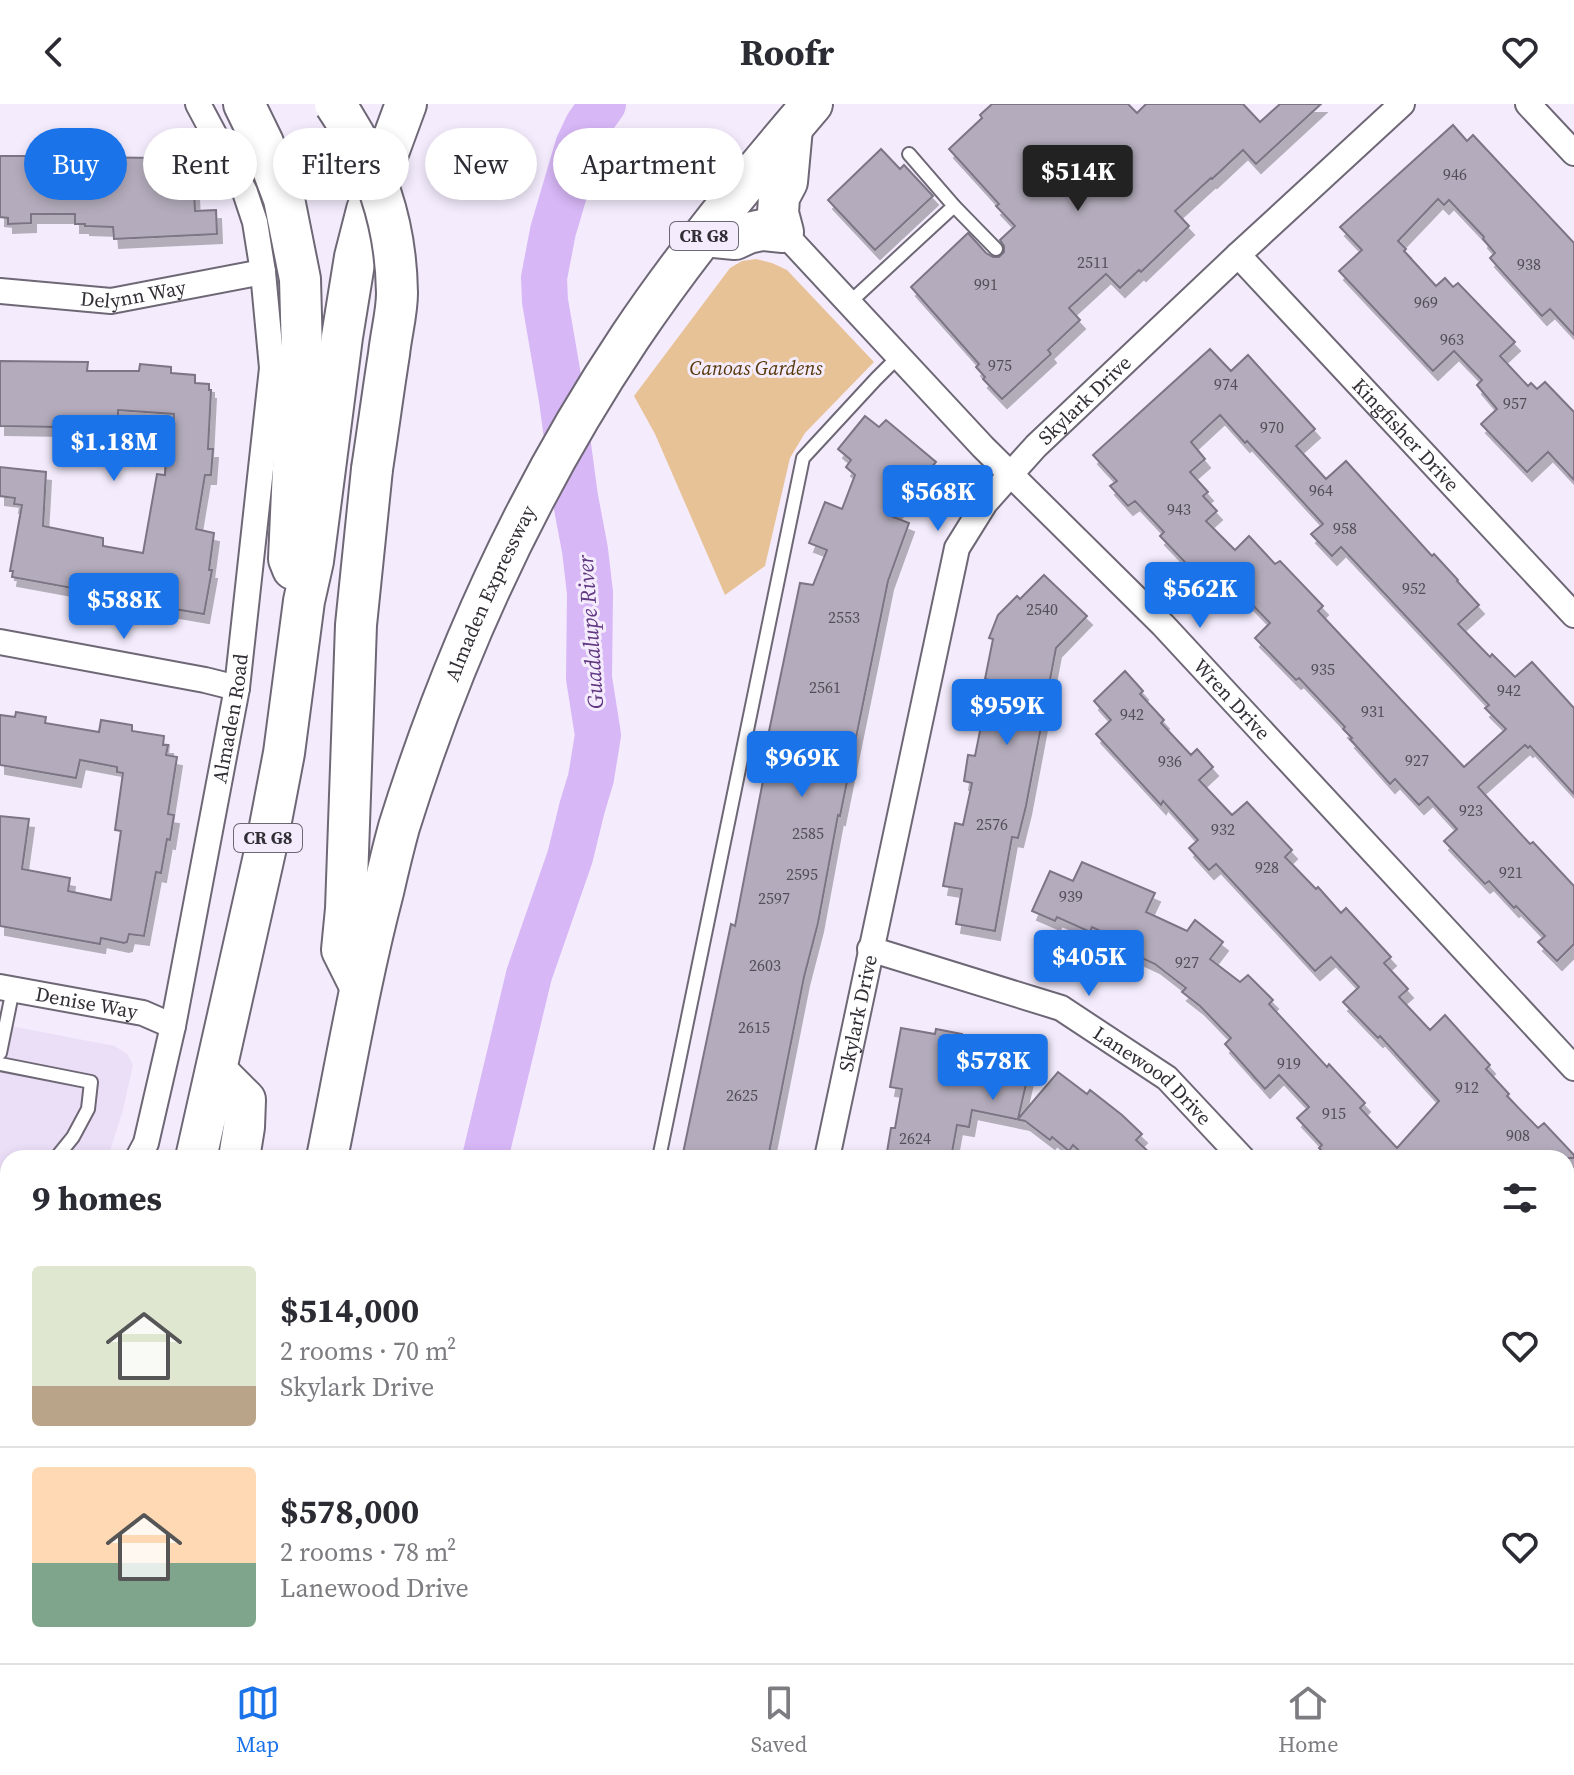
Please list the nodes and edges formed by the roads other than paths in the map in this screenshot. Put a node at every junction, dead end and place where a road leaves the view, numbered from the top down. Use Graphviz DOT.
graph roads {
  1 [pos="198,104"];
  2 [pos="244,104"];
  3 [pos="335,104"];
  4 [pos="406,104"];
  5 [pos="1402,104"];
  6 [pos="1528,104"];
  7 [pos="802,116"];
  8 [pos="1574,153"];
  9 [pos="909,154"];
  10 [pos="954,206"];
  11 [pos="783,232"];
  12 [pos="704,236"];
  13 [pos="996,249"];
  14 [pos="1238,255"];
  15 [pos="263,272"];
  16 [pos="0,291"];
  17 [pos="849,303"];
  18 [pos="898,357"];
  19 [pos="1010,474"];
  20 [pos="304,601"];
  21 [pos="1574,615"];
  22 [pos="0,642"];
  23 [pos="237,688"];
  24 [pos="870,949"];
  25 [pos="360,986"];
  26 [pos="6,988"];
  27 [pos="173,1026"];
  28 [pos="0,1053"];
  29 [pos="0,1064"];
  30 [pos="1574,1068"];
  31 [pos="216,1071"];
  32 [pos="62,1150"];
  33 [pos="142,1150"];
  34 [pos="198,1150"];
  35 [pos="240,1150"];
  36 [pos="329,1150"];
  37 [pos="661,1150"];
  38 [pos="829,1150"];
  39 [pos="1234,1150"];
  1 -- 15 [label="street, Almaden Road"];
  2 -- 20 [label="main road"];
  3 -- 25 [label="main road, bridge"];
  4 -- 20 [label="main road, CR G8"];
  5 -- 14 [label="street, Skylark Drive"];
  6 -- 8 [label="street"];
  7 -- 11 [label="main road"];
  7 -- 12 [label="main road, Almaden Expressway / CR G8"];
  9 -- 10 [label="lane"];
  10 -- 13 [label="lane"];
  10 -- 17 [label="lane"];
  11 -- 12 [label="main road"];
  11 -- 17 [label="street, Wren Drive"];
  12 -- 25 [label="main road, Almaden Expressway / CR G8"];
  14 -- 19 [label="street, Skylark Drive"];
  14 -- 21 [label="street, Kingfisher Drive"];
  15 -- 16 [label="street, Delynn Way"];
  15 -- 23 [label="street, Almaden Road"];
  17 -- 18 [label="street, Wren Drive"];
  18 -- 19 [label="street, Wren Drive"];
  18 -- 37 [label="lane"];
  19 -- 24 [label="street, Skylark Drive"];
  19 -- 30 [label="street, Wren Drive"];
  20 -- 31 [label="main road, CR G8"];
  22 -- 23 [label="street"];
  23 -- 27 [label="street, Almaden Road"];
  24 -- 38 [label="street, Skylark Drive"];
  24 -- 39 [label="street, Lanewood Drive"];
  25 -- 36 [label="main road, Almaden Expressway / CR G8"];
  26 -- 27 [label="street, Denise Way"];
  26 -- 28 [label="lane"];
  27 -- 33 [label="street, Almaden Road"];
  29 -- 32 [label="lane"];
  31 -- 34 [label="main road, CR G8"];
  31 -- 35 [label="main road"];
}
